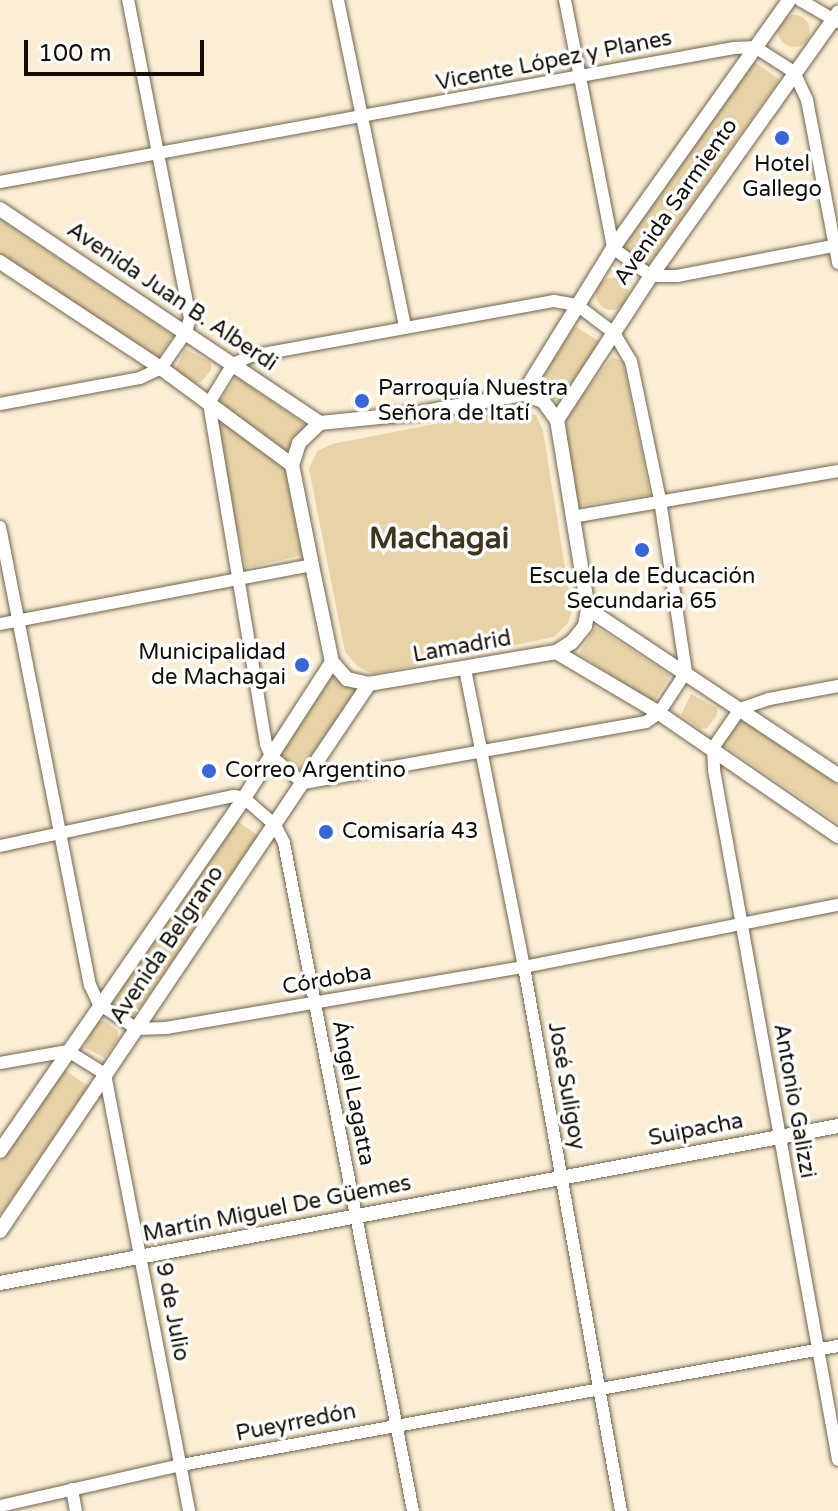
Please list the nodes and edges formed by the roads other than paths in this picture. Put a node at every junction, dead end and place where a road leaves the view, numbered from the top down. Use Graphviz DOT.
graph roads {
  1 [pos="128,0"];
  2 [pos="338,0"];
  3 [pos="565,0"];
  4 [pos="789,0"];
  5 [pos="800,0"];
  6 [pos="836,19"];
  7 [pos="755,47"];
  8 [pos="794,72"];
  9 [pos="580,77"];
  10 [pos="361,117"];
  11 [pos="158,156"];
  12 [pos="0,182"];
  13 [pos="0,209"];
  14 [pos="836,246"];
  15 [pos="613,248"];
  16 [pos="0,262"];
  17 [pos="838,263"];
  18 [pos="651,276"];
  19 [pos="577,305"];
  20 [pos="405,327"];
  21 [pos="186,332"];
  22 [pos="614,333"];
  23 [pos="233,364"];
  24 [pos="161,368"];
  25 [pos="523,394"];
  26 [pos="209,403"];
  27 [pos="0,404"];
  28 [pos="557,420"];
  29 [pos="320,423"];
  30 [pos="292,465"];
  31 [pos="838,471"];
  32 [pos="660,500"];
  33 [pos="572,517"];
  34 [pos="0,527"];
  35 [pos="312,565"];
  36 [pos="239,581"];
  37 [pos="588,609"];
  38 [pos="18,621"];
  39 [pos="0,624"];
  40 [pos="556,652"];
  41 [pos="332,662"];
  42 [pos="465,669"];
  43 [pos="686,672"];
  44 [pos="369,684"];
  45 [pos="838,686"];
  46 [pos="740,709"];
  47 [pos="659,713"];
  48 [pos="713,748"];
  49 [pos="480,754"];
  50 [pos="271,756"];
  51 [pos="838,775"];
  52 [pos="303,783"];
  53 [pos="244,798"];
  54 [pos="275,825"];
  55 [pos="59,835"];
  56 [pos="838,836"];
  57 [pos="0,846"];
  58 [pos="838,905"];
  59 [pos="742,924"];
  60 [pos="524,967"];
  61 [pos="315,1003"];
  62 [pos="99,1004"];
  63 [pos="137,1029"];
  64 [pos="68,1051"];
  65 [pos="0,1063"];
  66 [pos="105,1074"];
  67 [pos="838,1126"];
  68 [pos="780,1137"];
  69 [pos="0,1151"];
  70 [pos="562,1178"];
  71 [pos="357,1216"];
  72 [pos="0,1231"];
  73 [pos="140,1257"];
  74 [pos="0,1283"];
  75 [pos="838,1346"];
  76 [pos="816,1350"];
  77 [pos="600,1389"];
  78 [pos="397,1424"];
  79 [pos="838,1460"];
  80 [pos="181,1465"];
  81 [pos="72,1489"];
  82 [pos="0,1506"];
  83 [pos="76,1511"];
  84 [pos="189,1511"];
  85 [pos="413,1511"];
  86 [pos="621,1511"];
  1 -- 11 [label="street"];
  2 -- 10 [label="street"];
  3 -- 9 [label="street"];
  4 -- 7 [label="street, Avenida Sarmiento"];
  5 -- 6 [label="street"];
  6 -- 8 [label="street, Avenida Sarmiento"];
  7 -- 8 [label="street"];
  7 -- 9 [label="street, Vicente López y Planes"];
  7 -- 15 [label="street, Avenida Sarmiento"];
  8 -- 14 [label="street"];
  8 -- 18 [label="street, Avenida Sarmiento"];
  9 -- 10 [label="street, Vicente López y Planes"];
  9 -- 15 [label="street"];
  10 -- 11 [label="street, Vicente López y Planes"];
  10 -- 20 [label="street"];
  11 -- 12 [label="street, Vicente López y Planes"];
  11 -- 21 [label="street"];
  13 -- 21 [label="street, Avenida Juan B. Alberdi"];
  14 -- 17 [label="street"];
  14 -- 18 [label="street"];
  15 -- 18 [label="street"];
  15 -- 19 [label="street, Avenida Sarmiento"];
  16 -- 24 [label="street"];
  18 -- 22 [label="street, Avenida Sarmiento"];
  19 -- 20 [label="street"];
  19 -- 22 [label="street"];
  19 -- 25 [label="street, Avenida Sarmiento"];
  20 -- 23 [label="street"];
  21 -- 23 [label="street, Avenida Juan B. Alberdi"];
  21 -- 24 [label="street"];
  22 -- 28 [label="street, Avenida Sarmiento"];
  22 -- 32 [label="street"];
  23 -- 26 [label="street"];
  23 -- 29 [label="street, Avenida Juan B. Alberdi"];
  24 -- 26 [label="street"];
  24 -- 27 [label="street"];
  25 -- 28 [label="street"];
  25 -- 29 [label="street"];
  26 -- 30 [label="street"];
  26 -- 36 [label="street"];
  28 -- 33 [label="street"];
  29 -- 30 [label="street"];
  30 -- 35 [label="street"];
  31 -- 32 [label="street"];
  32 -- 33 [label="street"];
  32 -- 43 [label="street"];
  33 -- 37 [label="street"];
  34 -- 38 [label="street"];
  35 -- 36 [label="street"];
  35 -- 41 [label="street"];
  36 -- 38 [label="street"];
  36 -- 50 [label="street"];
  37 -- 40 [label="street, Lamadrid"];
  37 -- 43 [label="street"];
  38 -- 39 [label="street"];
  38 -- 55 [label="street"];
  40 -- 42 [label="street, Lamadrid"];
  40 -- 47 [label="street"];
  41 -- 44 [label="street, Lamadrid"];
  41 -- 50 [label="street, Avenida Belgrano"];
  42 -- 44 [label="street, Lamadrid"];
  42 -- 49 [label="street, José Suligoy"];
  43 -- 46 [label="street"];
  43 -- 47 [label="street"];
  44 -- 52 [label="street, Avenida Belgrano"];
  45 -- 46 [label="street"];
  46 -- 48 [label="street"];
  46 -- 51 [label="street"];
  47 -- 48 [label="street"];
  47 -- 49 [label="street"];
  48 -- 56 [label="street"];
  48 -- 59 [label="street, Antonio Galizzi"];
  49 -- 52 [label="street"];
  49 -- 60 [label="street, José Suligoy"];
  50 -- 52 [label="street"];
  50 -- 53 [label="street, Avenida Belgrano"];
  52 -- 54 [label="street, Avenida Belgrano"];
  53 -- 54 [label="street"];
  53 -- 55 [label="street"];
  53 -- 62 [label="street, Avenida Belgrano"];
  54 -- 61 [label="street, Ángel Lagatta"];
  54 -- 63 [label="street, Avenida Belgrano"];
  55 -- 57 [label="street"];
  55 -- 62 [label="street"];
  58 -- 59 [label="street, Córdoba"];
  59 -- 60 [label="street, Córdoba"];
  59 -- 68 [label="street, Antonio Galizzi"];
  60 -- 61 [label="street, Córdoba"];
  60 -- 70 [label="street, José Suligoy"];
  61 -- 63 [label="street, Córdoba"];
  61 -- 71 [label="street, Ángel Lagatta"];
  62 -- 63 [label="street"];
  62 -- 64 [label="street, Avenida Belgrano"];
  63 -- 66 [label="street, Avenida Belgrano"];
  64 -- 65 [label="street"];
  64 -- 66 [label="street"];
  64 -- 69 [label="street, Avenida Belgrano"];
  66 -- 72 [label="street, Avenida Belgrano"];
  66 -- 73 [label="street, 9 de Julio"];
  67 -- 68 [label="street, Suipacha"];
  68 -- 70 [label="street, Suipacha"];
  68 -- 76 [label="street, Antonio Galizzi"];
  70 -- 71 [label="street, Martín Miguel De Güemes"];
  70 -- 77 [label="street, José Suligoy"];
  71 -- 73 [label="street, Martín Miguel De Güemes"];
  71 -- 78 [label="street, Ángel Lagatta"];
  73 -- 74 [label="street, Martín Miguel De Güemes"];
  73 -- 80 [label="street, 9 de Julio"];
  75 -- 76 [label="street, Pueyrredón"];
  76 -- 77 [label="street, Pueyrredón"];
  76 -- 79 [label="street, Antonio Galizzi"];
  77 -- 78 [label="street, Pueyrredón"];
  77 -- 86 [label="street, José Suligoy"];
  78 -- 80 [label="street, Pueyrredón"];
  78 -- 85 [label="street, Ángel Lagatta"];
  80 -- 81 [label="street, Pueyrredón"];
  80 -- 84 [label="street, 9 de Julio"];
  81 -- 82 [label="street, Pueyrredón"];
  81 -- 83 [label="street"];
}
